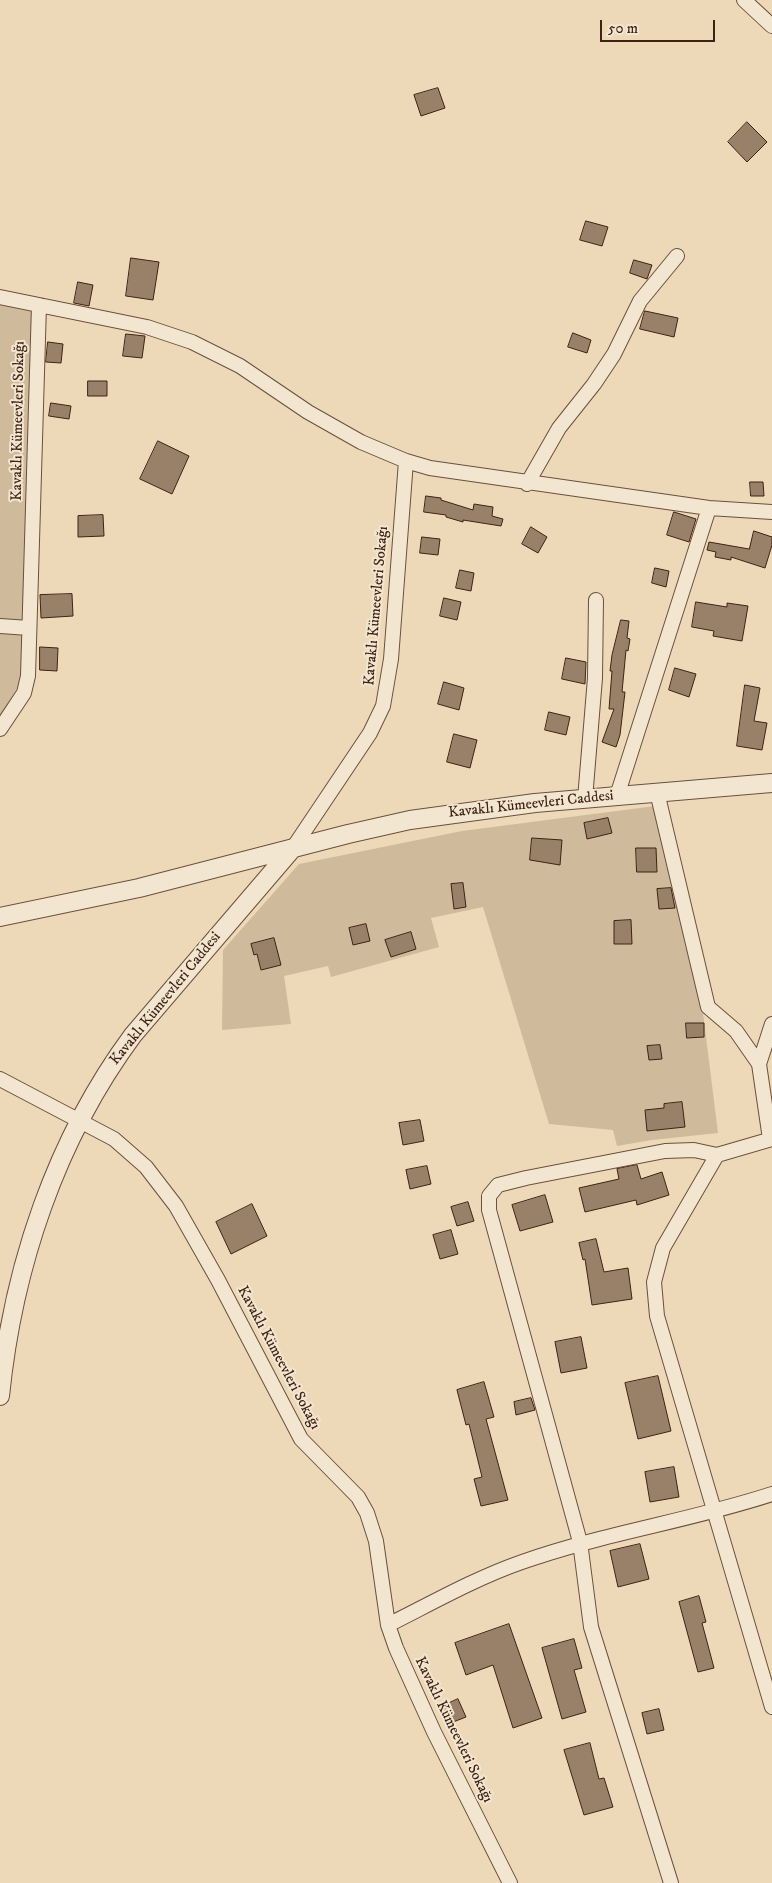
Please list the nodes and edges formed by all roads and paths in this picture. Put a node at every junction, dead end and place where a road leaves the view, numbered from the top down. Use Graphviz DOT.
graph roads {
  1 [pos="744,0"];
  2 [pos="772,26"];
  3 [pos="677,256"];
  4 [pos="0,297"];
  5 [pos="39,304"];
  6 [pos="406,461"];
  7 [pos="527,484"];
  8 [pos="709,508"];
  9 [pos="772,512"];
  10 [pos="596,600"];
  11 [pos="0,626"];
  12 [pos="29,628"];
  13 [pos="0,729"];
  14 [pos="772,783"];
  15 [pos="658,792"];
  16 [pos="617,796"];
  17 [pos="586,799"];
  18 [pos="293,848"];
  19 [pos="0,917"];
  20 [pos="772,1024"];
  21 [pos="760,1064"];
  22 [pos="0,1079"];
  23 [pos="80,1120"];
  24 [pos="771,1139"];
  25 [pos="717,1155"];
  26 [pos="0,1396"];
  27 [pos="772,1494"];
  28 [pos="716,1510"];
  29 [pos="580,1544"];
  30 [pos="388,1625"];
  31 [pos="772,1707"];
  32 [pos="510,1883"];
  33 [pos="671,1883"];
  1 -- 2 [label="street"];
  3 -- 7 [label="street"];
  4 -- 5 [label="street"];
  5 -- 6 [label="street"];
  5 -- 12 [label="street, Kavaklı Kümeevleri Sokağı"];
  6 -- 7 [label="street"];
  6 -- 18 [label="street, Kavaklı Kümeevleri Sokağı"];
  7 -- 8 [label="street"];
  8 -- 9 [label="street"];
  8 -- 16 [label="street"];
  10 -- 17 [label="street"];
  11 -- 12 [label="street"];
  12 -- 13 [label="street, Kavaklı Kümeevleri Sokağı"];
  14 -- 15 [label="street, Kavaklı Kümeevleri Caddesi"];
  15 -- 16 [label="street, Kavaklı Kümeevleri Caddesi"];
  15 -- 21 [label="street"];
  16 -- 17 [label="street, Kavaklı Kümeevleri Caddesi"];
  17 -- 18 [label="street, Kavaklı Kümeevleri Caddesi"];
  18 -- 19 [label="street, Kavaklı Kümeevleri Caddesi"];
  18 -- 23 [label="street, Kavaklı Kümeevleri Caddesi"];
  20 -- 21 [label="street"];
  21 -- 24 [label="street"];
  22 -- 23 [label="street, Kavaklı Kümeevleri Sokağı"];
  23 -- 26 [label="street, Kavaklı Kümeevleri Caddesi"];
  23 -- 30 [label="street, Kavaklı Kümeevleri Sokağı"];
  24 -- 25 [label="street"];
  25 -- 28 [label="street"];
  25 -- 29 [label="street"];
  27 -- 28 [label="street"];
  28 -- 29 [label="street"];
  28 -- 31 [label="street"];
  29 -- 30 [label="street"];
  29 -- 33 [label="street"];
  30 -- 32 [label="street, Kavaklı Kümeevleri Sokağı"];
}
